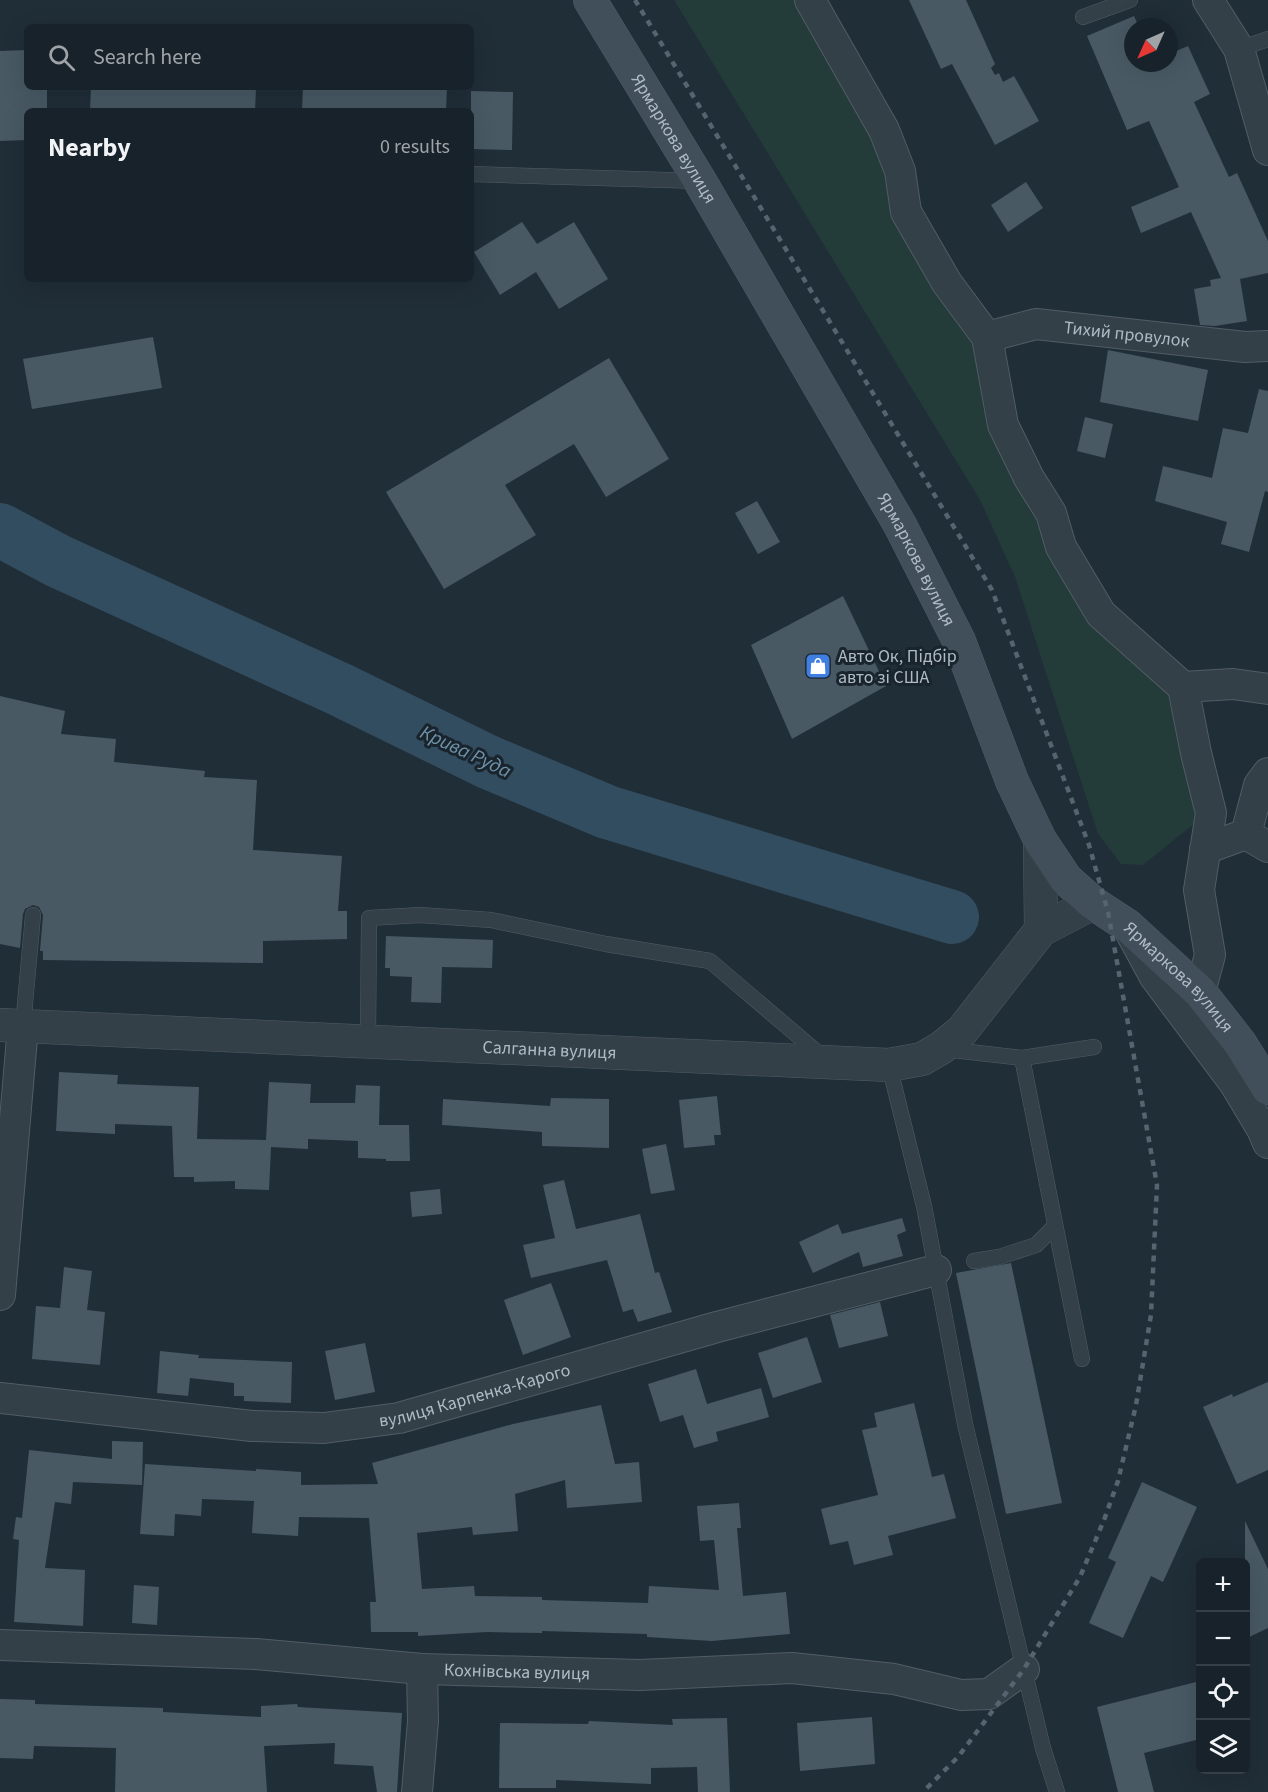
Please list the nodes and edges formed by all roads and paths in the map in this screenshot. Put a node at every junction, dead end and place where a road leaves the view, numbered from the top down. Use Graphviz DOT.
graph roads {
  1 [pos="810,0"];
  2 [pos="1130,0"];
  3 [pos="1208,0"];
  4 [pos="589,6"];
  5 [pos="1083,17"];
  6 [pos="1268,39"];
  7 [pos="1239,49"];
  8 [pos="1268,150"];
  9 [pos="474,174"];
  10 [pos="700,181"];
  11 [pos="987,337"];
  12 [pos="1268,346"];
  13 [pos="1183,687"];
  14 [pos="1268,689"];
  15 [pos="1268,773"];
  16 [pos="1040,840"];
  17 [pos="1257,841"];
  18 [pos="1205,849"];
  19 [pos="1093,903"];
  20 [pos="33,915"];
  21 [pos="1128,926"];
  22 [pos="1041,930"];
  23 [pos="1200,992"];
  24 [pos="12,1026"];
  25 [pos="368,1042"];
  26 [pos="1094,1047"];
  27 [pos="941,1048"];
  28 [pos="1022,1058"];
  29 [pos="831,1064"];
  30 [pos="889,1065"];
  31 [pos="1268,1088"];
  32 [pos="1268,1143"];
  33 [pos="1055,1226"];
  34 [pos="975,1262"];
  35 [pos="936,1270"];
  36 [pos="0,1295"];
  37 [pos="1082,1359"];
  38 [pos="0,1398"];
  39 [pos="0,1645"];
  40 [pos="422,1668"];
  41 [pos="1024,1668"];
  42 [pos="417,1792"];
  43 [pos="1057,1792"];
  1 -- 11 [label="street"];
  2 -- 5 [label="lane"];
  3 -- 7 [label="street"];
  4 -- 10 [label="main road, Ярмаркова вулиця"];
  6 -- 7 [label="lane"];
  7 -- 8 [label="street"];
  9 -- 10 [label="lane"];
  10 -- 16 [label="main road, Ярмаркова вулиця"];
  11 -- 12 [label="street, Тихий провулок"];
  11 -- 13 [label="street"];
  13 -- 14 [label="street"];
  13 -- 18 [label="street"];
  15 -- 17 [label="street"];
  16 -- 19 [label="main road, Ярмаркова вулиця"];
  16 -- 22 [label="street"];
  17 -- 18 [label="street"];
  18 -- 23 [label="street"];
  19 -- 21 [label="main road, Ярмаркова вулиця"];
  19 -- 22 [label="street, Салганна вулиця"];
  20 -- 24 [label="lane"];
  21 -- 23 [label="main road, Ярмаркова вулиця"];
  21 -- 32 [label="street"];
  22 -- 27 [label="street, Салганна вулиця"];
  23 -- 31 [label="main road, Ярмаркова вулиця"];
  24 -- 25 [label="street, Салганна вулиця"];
  24 -- 36 [label="street"];
  25 -- 29 [label="street, Салганна вулиця"];
  25 -- 29 [label="lane"];
  26 -- 28 [label="lane"];
  27 -- 28 [label="lane"];
  27 -- 30 [label="street, Салганна вулиця"];
  28 -- 33 [label="lane"];
  29 -- 30 [label="street, Салганна вулиця"];
  30 -- 35 [label="lane"];
  33 -- 34 [label="lane"];
  33 -- 37 [label="lane"];
  35 -- 38 [label="street, вулиця Карпенка-Карого"];
  35 -- 41 [label="lane"];
  39 -- 40 [label="street, Кохнівська вулиця"];
  40 -- 41 [label="street, Кохнівська вулиця"];
  40 -- 42 [label="street"];
  41 -- 43 [label="lane"];
}
